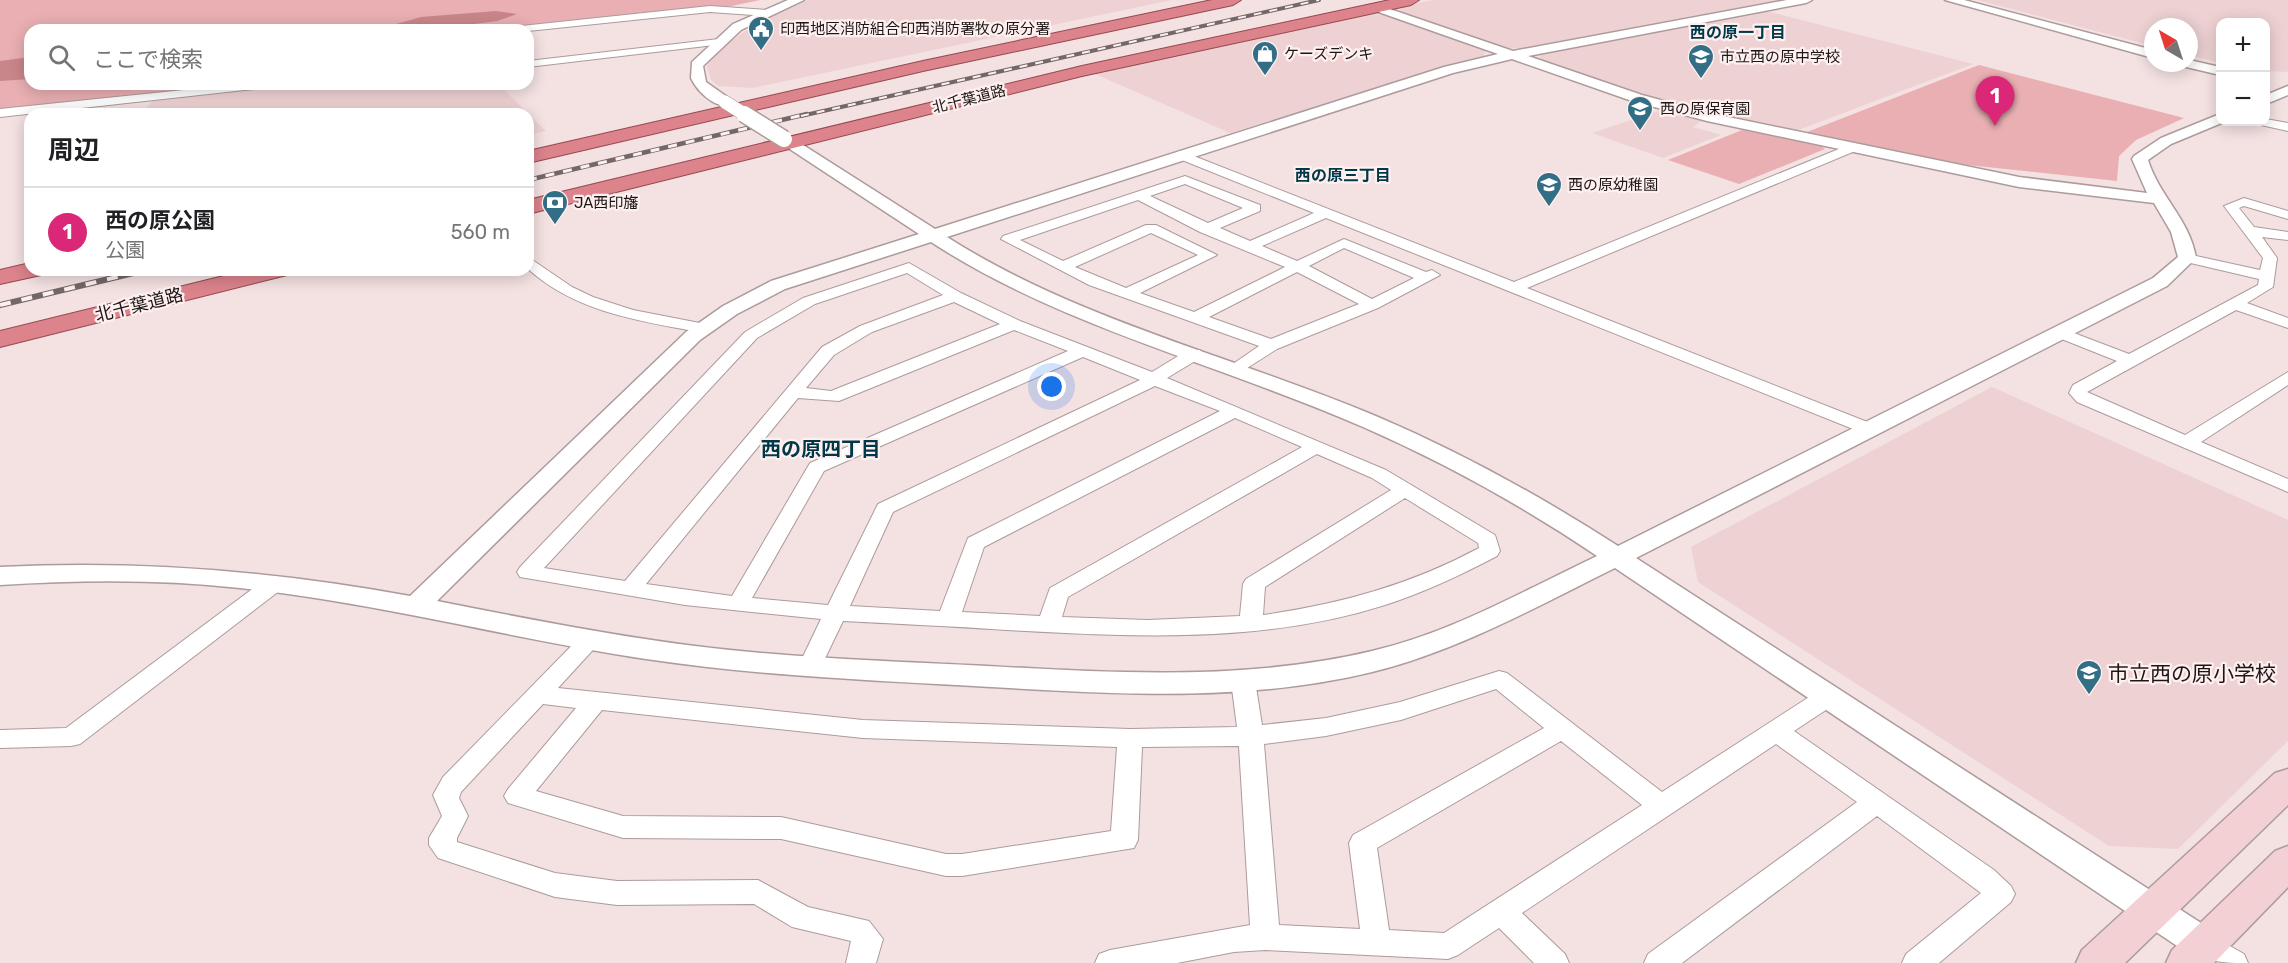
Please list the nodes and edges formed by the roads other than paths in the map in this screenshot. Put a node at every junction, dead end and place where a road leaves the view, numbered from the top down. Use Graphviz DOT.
graph roads {
  1 [pos="798,0"];
  2 [pos="1194,0"];
  3 [pos="1233,0"];
  4 [pos="1411,0"];
  5 [pos="1806,0"];
  6 [pos="1951,0"];
  7 [pos="1965,0"];
  8 [pos="1368,4"];
  9 [pos="763,8"];
  10 [pos="534,28"];
  11 [pos="719,42"];
  12 [pos="2144,50"];
  13 [pos="2144,50"];
  14 [pos="1512,55"];
  15 [pos="534,63"];
  16 [pos="2198,64"];
  17 [pos="2216,68"];
  18 [pos="2281,85"];
  19 [pos="217,90"];
  20 [pos="2270,95"];
  21 [pos="723,100"];
  22 [pos="47,108"];
  23 [pos="24,110"];
  24 [pos="0,113"];
  25 [pos="2216,120"];
  26 [pos="2270,123"];
  27 [pos="2288,127"];
  28 [pos="534,141"];
  29 [pos="787,141"];
  30 [pos="1851,148"];
  31 [pos="1181,154"];
  32 [pos="534,156"];
  33 [pos="534,191"];
  34 [pos="1138,195"];
  35 [pos="2159,199"];
  36 [pos="534,205"];
  37 [pos="1326,213"];
  38 [pos="2288,215"];
  39 [pos="1205,229"];
  40 [pos="2249,231"];
  41 [pos="932,235"];
  42 [pos="2288,236"];
  43 [pos="1248,247"];
  44 [pos="24,255"];
  45 [pos="2187,258"];
  46 [pos="0,260"];
  47 [pos="1453,264"];
  48 [pos="534,267"];
  49 [pos="1060,267"];
  50 [pos="1296,267"];
  51 [pos="24,272"];
  52 [pos="177,276"];
  53 [pos="254,276"];
  54 [pos="2267,276"];
  55 [pos="0,277"];
  56 [pos="1426,278"];
  57 [pos="1513,288"];
  58 [pos="1126,294"];
  59 [pos="955,296"];
  60 [pos="2235,304"];
  61 [pos="1372,305"];
  62 [pos="1194,318"];
  63 [pos="0,319"];
  64 [pos="2288,323"];
  65 [pos="1014,324"];
  66 [pos="704,328"];
  67 [pos="2060,333"];
  68 [pos="0,339"];
  69 [pos="1271,345"];
  70 [pos="1081,351"];
  71 [pos="1194,354"];
  72 [pos="2131,361"];
  73 [pos="1236,370"];
  74 [pos="2288,377"];
  75 [pos="1153,379"];
  76 [pos="792,392"];
  77 [pos="1235,411"];
  78 [pos="1868,429"];
  79 [pos="2187,443"];
  80 [pos="1317,446"];
  81 [pos="2288,486"];
  82 [pos="1405,490"];
  83 [pos="1618,556"];
  84 [pos="0,576"];
  85 [pos="275,583"];
  86 [pos="630,589"];
  87 [pos="738,604"];
  88 [pos="414,608"];
  89 [pos="836,613"];
  90 [pos="948,619"];
  91 [pos="1049,624"];
  92 [pos="1251,624"];
  93 [pos="591,640"];
  94 [pos="810,667"];
  95 [pos="1243,681"];
  96 [pos="538,695"];
  97 [pos="1829,696"];
  98 [pos="596,701"];
  99 [pos="1562,729"];
  100 [pos="1776,731"];
  101 [pos="1251,736"];
  102 [pos="1130,738"];
  103 [pos="0,739"];
  104 [pos="2288,783"];
  105 [pos="1877,802"];
  106 [pos="1662,806"];
  107 [pos="2288,862"];
  108 [pos="2152,909"];
  109 [pos="1501,911"];
  110 [pos="1265,937"];
  111 [pos="1376,942"];
  112 [pos="2209,957"];
  113 [pos="861,963"];
  114 [pos="1110,963"];
  115 [pos="1554,963"];
  116 [pos="1659,963"];
  117 [pos="1917,963"];
  118 [pos="2097,963"];
  1 -- 9 [label="street"];
  2 -- 21 [label="highway"];
  3 -- 32 [label="highway"];
  4 -- 8 [label="highway, 北千葉道路"];
  5 -- 14 [label="street"];
  6 -- 12 [label="street"];
  7 -- 13 [label="street"];
  8 -- 14 [label="street"];
  8 -- 29 [label="highway, 北千葉道路"];
  8 -- 33 [label="highway, 北千葉道路"];
  9 -- 10 [label="street"];
  9 -- 11 [label="street"];
  11 -- 15 [label="street"];
  11 -- 21 [label="street"];
  14 -- 30 [label="street"];
  14 -- 31 [label="street"];
  16 -- 17 [label="street"];
  18 -- 20 [label="street"];
  19 -- 22 [label="street"];
  21 -- 28 [label="highway"];
  21 -- 29 [label="street, bridge"];
  23 -- 24 [label="street"];
  25 -- 35 [label="street"];
  26 -- 27 [label="street"];
  29 -- 36 [label="highway, 北千葉道路"];
  29 -- 41 [label="street"];
  30 -- 35 [label="street"];
  30 -- 57 [label="street"];
  31 -- 37 [label="street"];
  31 -- 41 [label="street"];
  34 -- 39 [label="street"];
  34 -- 39 [label="street"];
  34 -- 49 [label="street"];
  35 -- 45 [label="street"];
  37 -- 43 [label="street"];
  37 -- 47 [label="street"];
  38 -- 40 [label="street"];
  39 -- 43 [label="street"];
  40 -- 42 [label="street"];
  40 -- 54 [label="street"];
  41 -- 66 [label="street"];
  41 -- 71 [label="street"];
  43 -- 50 [label="street"];
  44 -- 46 [label="highway"];
  45 -- 54 [label="street"];
  45 -- 67 [label="street"];
  47 -- 56 [label="street"];
  47 -- 57 [label="street"];
  48 -- 66 [label="street"];
  49 -- 58 [label="street"];
  49 -- 58 [label="street"];
  50 -- 56 [label="street"];
  50 -- 61 [label="street"];
  50 -- 62 [label="street"];
  51 -- 55 [label="highway"];
  52 -- 63 [label="highway, 北千葉道路"];
  53 -- 68 [label="highway, 北千葉道路"];
  54 -- 60 [label="street"];
  56 -- 61 [label="street"];
  57 -- 78 [label="street"];
  58 -- 62 [label="street"];
  59 -- 65 [label="street"];
  59 -- 76 [label="street"];
  59 -- 86 [label="street"];
  60 -- 64 [label="street"];
  60 -- 72 [label="street"];
  61 -- 69 [label="street"];
  62 -- 69 [label="street"];
  65 -- 70 [label="street"];
  65 -- 76 [label="street"];
  66 -- 88 [label="street"];
  67 -- 72 [label="street"];
  67 -- 78 [label="street"];
  69 -- 73 [label="street"];
  70 -- 75 [label="street"];
  70 -- 87 [label="street"];
  71 -- 73 [label="street"];
  71 -- 75 [label="street"];
  72 -- 79 [label="street"];
  73 -- 83 [label="street"];
  74 -- 79 [label="street"];
  75 -- 77 [label="street"];
  75 -- 89 [label="street"];
  76 -- 86 [label="street"];
  77 -- 80 [label="street"];
  77 -- 90 [label="street"];
  78 -- 83 [label="street"];
  79 -- 81 [label="street"];
  80 -- 82 [label="street"];
  80 -- 91 [label="street"];
  82 -- 92 [label="street"];
  82 -- 92 [label="street"];
  83 -- 95 [label="street"];
  83 -- 97 [label="street"];
  84 -- 85 [label="street"];
  85 -- 88 [label="street"];
  85 -- 103 [label="street"];
  86 -- 87 [label="street"];
  87 -- 89 [label="street"];
  88 -- 93 [label="street"];
  89 -- 90 [label="street"];
  89 -- 94 [label="street"];
  90 -- 91 [label="street"];
  91 -- 92 [label="street"];
  93 -- 94 [label="street"];
  93 -- 96 [label="street"];
  94 -- 95 [label="street"];
  95 -- 101 [label="street"];
  96 -- 98 [label="street"];
  96 -- 113 [label="street"];
  97 -- 100 [label="street"];
  97 -- 108 [label="street"];
  98 -- 102 [label="street"];
  98 -- 102 [label="street"];
  99 -- 101 [label="street"];
  99 -- 106 [label="street"];
  99 -- 111 [label="street"];
  100 -- 105 [label="street"];
  100 -- 106 [label="street"];
  101 -- 102 [label="street"];
  101 -- 110 [label="street"];
  104 -- 108 [label="main road"];
  105 -- 116 [label="street"];
  105 -- 117 [label="street"];
  106 -- 109 [label="street"];
  107 -- 112 [label="main road"];
  108 -- 112 [label="street"];
  108 -- 118 [label="main road"];
  109 -- 111 [label="street"];
  109 -- 115 [label="street"];
  110 -- 111 [label="street"];
  110 -- 114 [label="street"];
}
